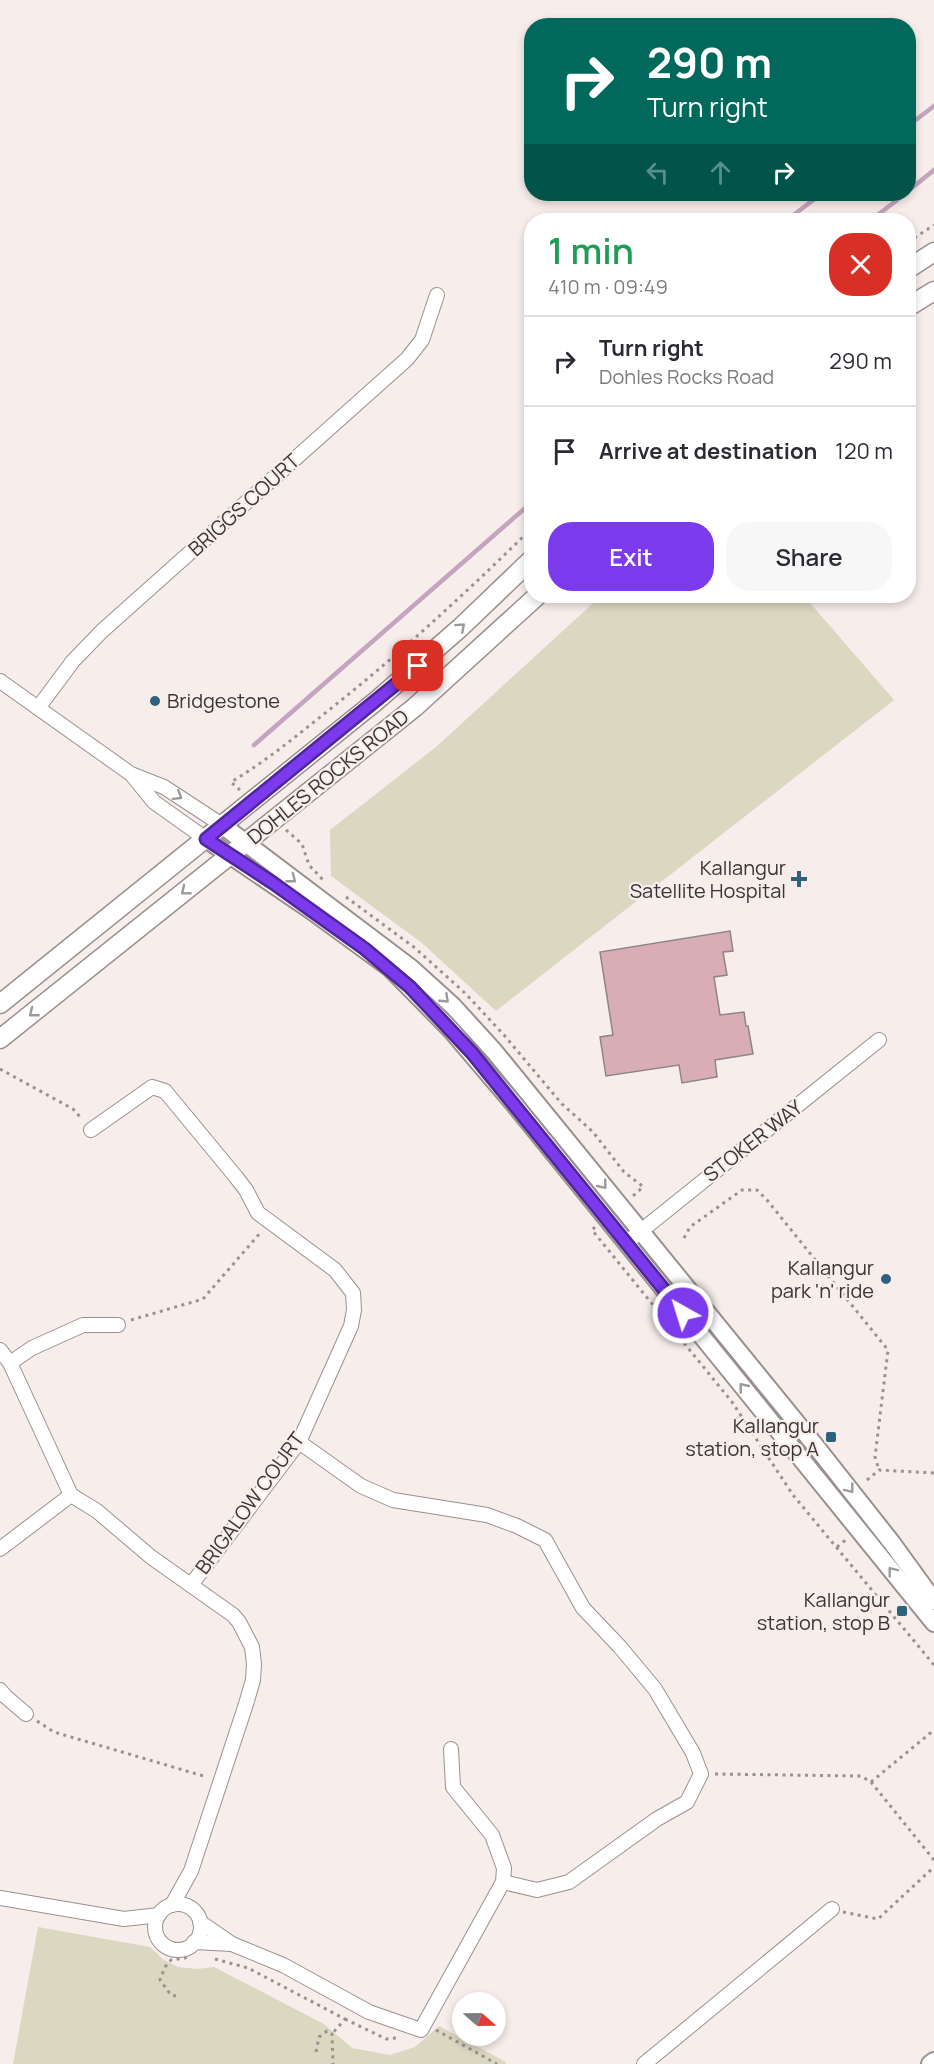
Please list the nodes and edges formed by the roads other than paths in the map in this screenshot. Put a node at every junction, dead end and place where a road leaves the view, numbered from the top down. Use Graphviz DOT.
graph roads {
  1 [pos="934,252"];
  2 [pos="916,264"];
  3 [pos="934,291"];
  4 [pos="437,295"];
  5 [pos="916,302"];
  6 [pos="524,567"];
  7 [pos="529,603"];
  8 [pos="0,681"];
  9 [pos="38,708"];
  10 [pos="131,774"];
  11 [pos="222,825"];
  12 [pos="206,839"];
  13 [pos="246,843"];
  14 [pos="231,855"];
  15 [pos="0,1004"];
  16 [pos="0,1039"];
  17 [pos="879,1040"];
  18 [pos="92,1130"];
  19 [pos="641,1231"];
  20 [pos="626,1243"];
  21 [pos="118,1325"];
  22 [pos="0,1350"];
  23 [pos="10,1363"];
  24 [pos="299,1442"];
  25 [pos="71,1495"];
  26 [pos="0,1549"];
  27 [pos="191,1585"];
  28 [pos="934,1600"];
  29 [pos="934,1623"];
  30 [pos="0,1690"];
  31 [pos="26,1714"];
  32 [pos="451,1749"];
  33 [pos="192,1871"];
  34 [pos="503,1882"];
  35 [pos="0,1898"];
  36 [pos="172,1905"];
  37 [pos="832,1909"];
  38 [pos="159,1915"];
  39 [pos="197,1916"];
  40 [pos="124,1919"];
  41 [pos="158,1936"];
  42 [pos="232,1944"];
  43 [pos="194,1950"];
  44 [pos="934,2061"];
  45 [pos="644,2064"];
  46 [pos="930,2064"];
  1 -- 2 [label="main road"];
  3 -- 5 [label="main road"];
  4 -- 9 [label="street, BRIGGS COURT"];
  11 -- 6 [label="main road, DOHLES ROCKS ROAD, one-way"];
  7 -- 13 [label="main road, DOHLES ROCKS ROAD"];
  8 -- 9 [label="street"];
  9 -- 10 [label="street"];
  10 -- 11 [label="street, one-way"];
  10 -- 12 [label="street"];
  11 -- 12 [label="main road, DOHLES ROCKS ROAD"];
  11 -- 13 [label="street"];
  12 -- 14 [label="street"];
  12 -- 15 [label="main road, DOHLES ROCKS ROAD"];
  13 -- 14 [label="main road, DOHLES ROCKS ROAD"];
  13 -- 19 [label="street, one-way"];
  14 -- 16 [label="main road, DOHLES ROCKS ROAD, one-way"];
  14 -- 20 [label="street"];
  17 -- 19 [label="street, STOKER WAY"];
  18 -- 24 [label="street, BRIGALOW COURT"];
  19 -- 20 [label="street, STOKER WAY"];
  19 -- 28 [label="street, one-way"];
  29 -- 20 [label="street, one-way"];
  21 -- 23 [label="street"];
  22 -- 23 [label="street"];
  23 -- 25 [label="street"];
  24 -- 27 [label="street, BRIGALOW COURT"];
  24 -- 34 [label="street"];
  25 -- 26 [label="street"];
  25 -- 27 [label="street"];
  27 -- 33 [label="street"];
  30 -- 31 [label="street"];
  32 -- 34 [label="street"];
  33 -- 36 [label="street"];
  33 -- 39 [label="street"];
  34 -- 42 [label="street"];
  35 -- 40 [label="street"];
  36 -- 38 [label="street"];
  36 -- 39 [label="street"];
  37 -- 45 [label="street"];
  38 -- 40 [label="street"];
  38 -- 41 [label="street"];
  39 -- 42 [label="street"];
  39 -- 43 [label="street"];
  40 -- 41 [label="street"];
  41 -- 43 [label="street"];
  42 -- 43 [label="street"];
  44 -- 46 [label="street"];
}
